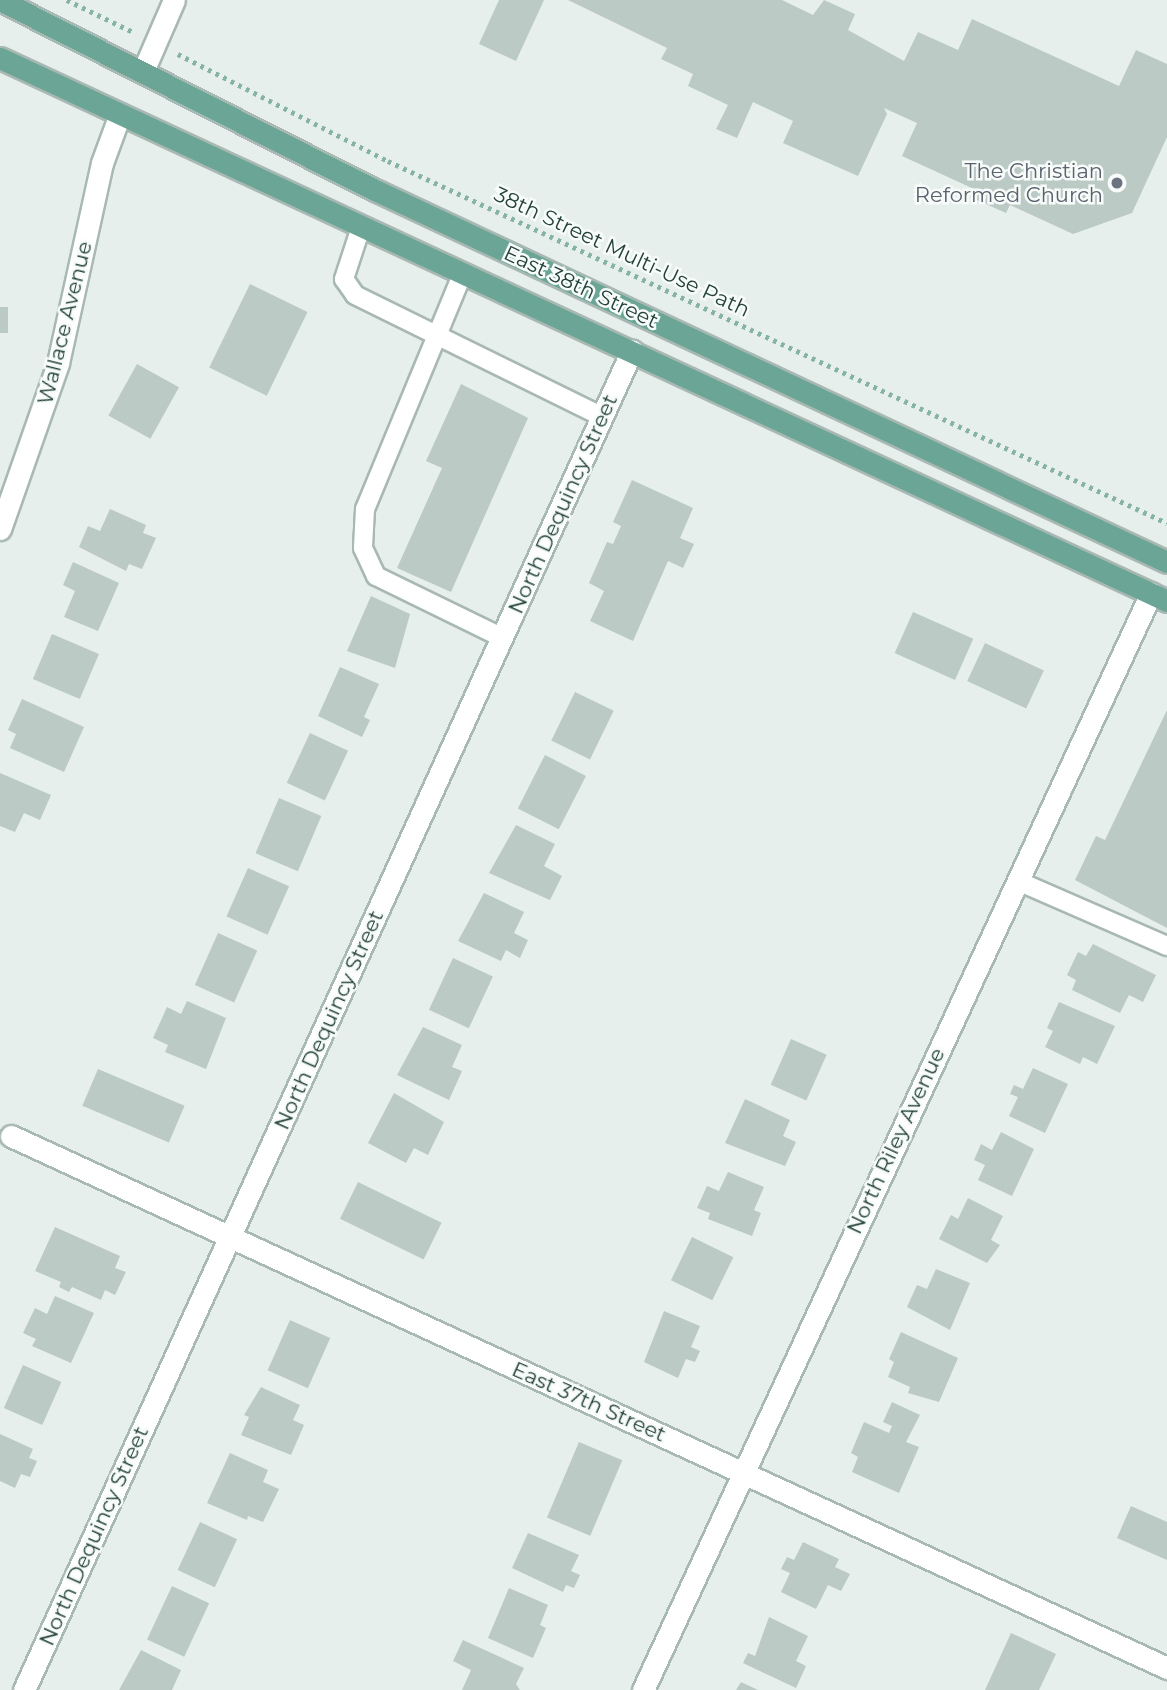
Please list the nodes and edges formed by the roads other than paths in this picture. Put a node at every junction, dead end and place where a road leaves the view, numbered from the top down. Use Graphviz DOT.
graph roads {
  1 [pos="0,0"];
  2 [pos="174,0"];
  3 [pos="0,58"];
  4 [pos="144,69"];
  5 [pos="120,114"];
  6 [pos="361,228"];
  7 [pos="462,275"];
  8 [pos="437,336"];
  9 [pos="632,350"];
  10 [pos="603,418"];
  11 [pos="7,493"];
  12 [pos="0,530"];
  13 [pos="1167,562"];
  14 [pos="1159,597"];
  15 [pos="503,638"];
  16 [pos="1018,881"];
  17 [pos="1167,946"];
  18 [pos="5,1135"];
  19 [pos="231,1237"];
  20 [pos="742,1471"];
  21 [pos="1167,1668"];
  22 [pos="24,1690"];
  23 [pos="643,1690"];
  1 -- 4 [label="main road, East 38th Street"];
  2 -- 4 [label="street"];
  3 -- 5 [label="main road, East 38th Street"];
  4 -- 13 [label="main road, East 38th Street"];
  5 -- 6 [label="main road, East 38th Street"];
  5 -- 11 [label="street, Wallace Avenue"];
  6 -- 7 [label="main road, East 38th Street"];
  6 -- 8 [label="lane"];
  7 -- 8 [label="lane"];
  7 -- 9 [label="main road, East 38th Street"];
  8 -- 10 [label="lane"];
  8 -- 15 [label="lane"];
  9 -- 10 [label="street, North Dequincy Street"];
  9 -- 14 [label="main road, East 38th Street"];
  10 -- 15 [label="street, North Dequincy Street"];
  11 -- 12 [label="street, Wallace Avenue"];
  14 -- 16 [label="street, North Riley Avenue"];
  15 -- 19 [label="street, North Dequincy Street"];
  16 -- 17 [label="lane"];
  16 -- 20 [label="street, North Riley Avenue"];
  18 -- 19 [label="street, East 37th Street"];
  19 -- 20 [label="street, East 37th Street"];
  19 -- 22 [label="street, North Dequincy Street"];
  20 -- 21 [label="street, East 37th Street"];
  20 -- 23 [label="street, North Riley Avenue"];
}
